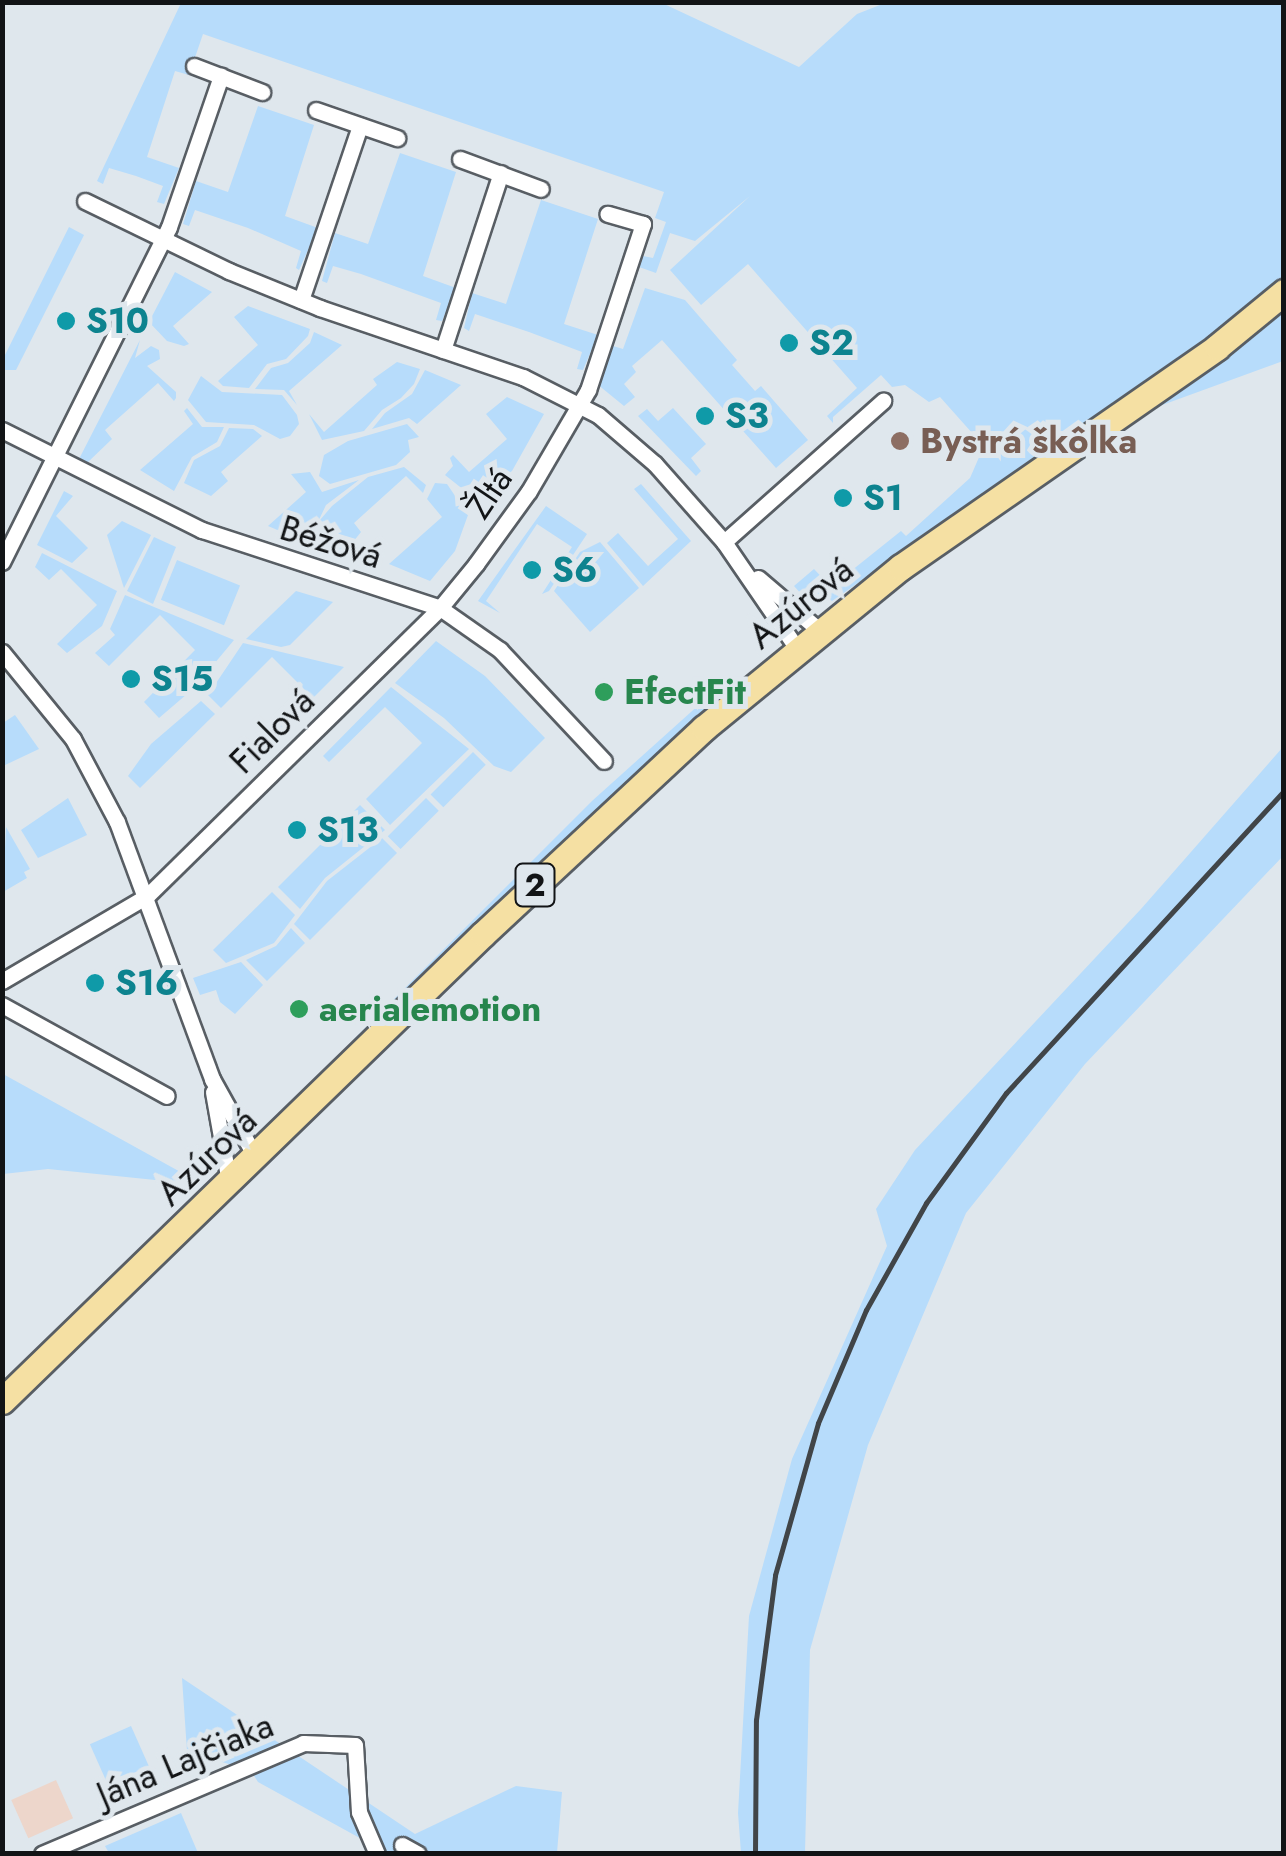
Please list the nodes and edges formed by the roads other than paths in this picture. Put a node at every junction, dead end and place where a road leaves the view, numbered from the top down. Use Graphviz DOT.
graph roads {
  1 [pos="194,66"];
  2 [pos="221,76"];
  3 [pos="262,92"];
  4 [pos="316,110"];
  5 [pos="360,126"];
  6 [pos="397,138"];
  7 [pos="460,159"];
  8 [pos="501,174"];
  9 [pos="542,189"];
  10 [pos="85,201"];
  11 [pos="606,214"];
  12 [pos="162,238"];
  13 [pos="1284,292"];
  14 [pos="301,300"];
  15 [pos="443,350"];
  16 [pos="883,401"];
  17 [pos="579,404"];
  18 [pos="2,430"];
  19 [pos="55,456"];
  20 [pos="724,542"];
  21 [pos="2,562"];
  22 [pos="744,566"];
  23 [pos="440,608"];
  24 [pos="820,631"];
  25 [pos="798,650"];
  26 [pos="2,652"];
  27 [pos="604,762"];
  28 [pos="147,896"];
  29 [pos="2,981"];
  30 [pos="2,1005"];
  31 [pos="212,1078"];
  32 [pos="167,1096"];
  33 [pos="256,1158"];
  34 [pos="228,1186"];
  35 [pos="2,1401"];
  36 [pos="402,1845"];
  37 [pos="42,1854"];
  38 [pos="378,1854"];
  39 [pos="418,1854"];
  1 -- 2 [label="street"];
  2 -- 3 [label="street"];
  2 -- 12 [label="street"];
  4 -- 5 [label="street"];
  5 -- 6 [label="street"];
  5 -- 14 [label="street"];
  7 -- 8 [label="street"];
  8 -- 9 [label="street"];
  8 -- 15 [label="street"];
  10 -- 12 [label="street"];
  11 -- 17 [label="street, Žltá"];
  12 -- 14 [label="street"];
  12 -- 19 [label="street"];
  13 -- 24 [label="main road, Azúrová / 2"];
  14 -- 15 [label="street"];
  15 -- 17 [label="street"];
  16 -- 20 [label="street"];
  17 -- 20 [label="street"];
  17 -- 23 [label="street, Žltá"];
  18 -- 19 [label="street, Béžová"];
  19 -- 21 [label="street"];
  19 -- 23 [label="street, Béžová"];
  20 -- 22 [label="street"];
  22 -- 24 [label="street"];
  22 -- 25 [label="street"];
  23 -- 27 [label="street, Béžová"];
  23 -- 28 [label="street, Fialová"];
  24 -- 25 [label="main road, Azúrová / 2"];
  25 -- 33 [label="main road, Azúrová / 2"];
  26 -- 28 [label="street"];
  28 -- 29 [label="street, Fialová"];
  28 -- 31 [label="street"];
  30 -- 32 [label="street"];
  31 -- 33 [label="street"];
  31 -- 34 [label="street"];
  33 -- 34 [label="main road, Azúrová / 2"];
  34 -- 35 [label="main road, Azúrová / 2"];
  36 -- 39 [label="street"];
  37 -- 38 [label="street, Jána Lajčiaka"];
}
